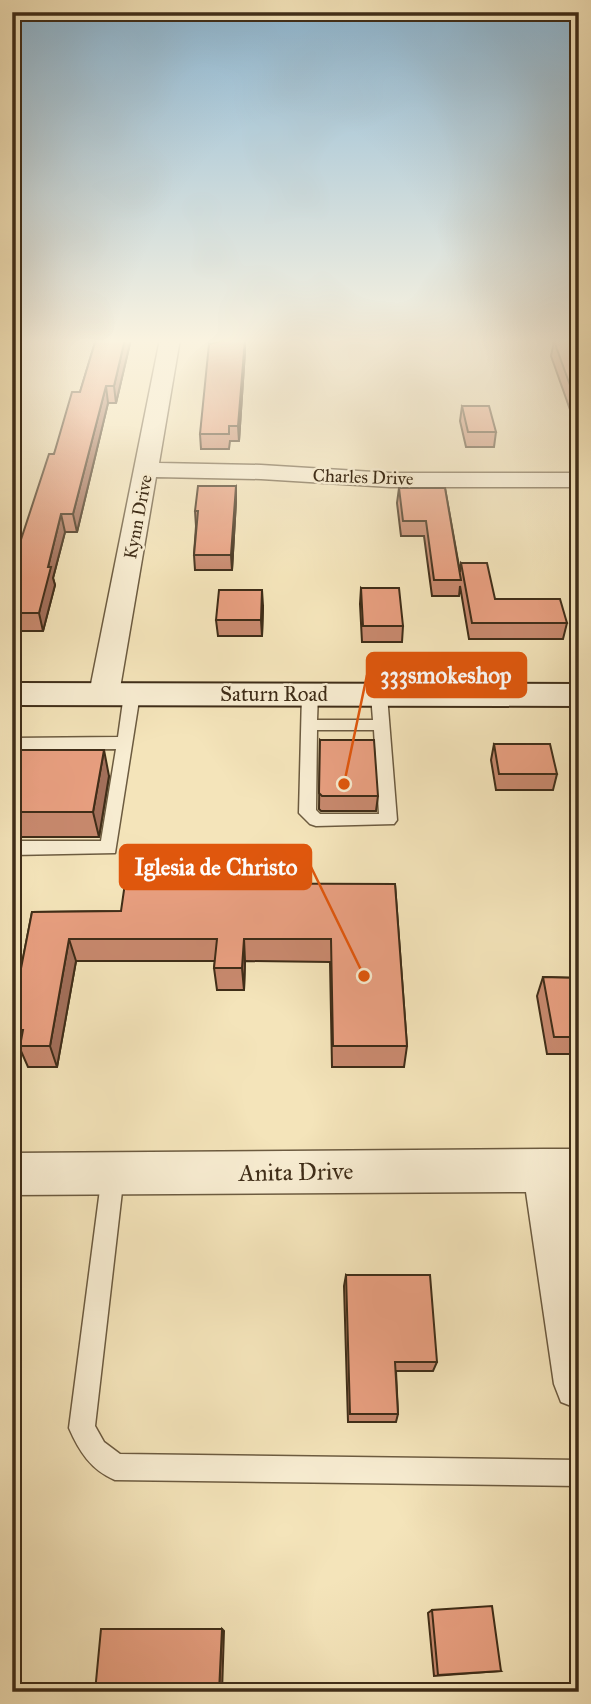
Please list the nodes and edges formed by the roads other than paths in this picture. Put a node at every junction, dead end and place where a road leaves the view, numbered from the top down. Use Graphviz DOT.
graph roads {
  1 [pos="156,419"];
  2 [pos="147,470"];
  3 [pos="579,480"];
  4 [pos="12,694"];
  5 [pos="118,694"];
  6 [pos="579,695"];
  7 [pos="310,710"];
  8 [pos="380,710"];
  9 [pos="12,744"];
  10 [pos="124,744"];
  11 [pos="12,848"];
  12 [pos="562,1170"];
  13 [pos="12,1174"];
  14 [pos="113,1174"];
  15 [pos="579,1384"];
  16 [pos="579,1473"];
  1 -- 2 [label="street, Kynn Drive"];
  2 -- 3 [label="street, Charles Drive"];
  2 -- 5 [label="street, Kynn Drive"];
  4 -- 5 [label="street, Saturn Road"];
  5 -- 7 [label="street, Saturn Road"];
  5 -- 10 [label="lane"];
  6 -- 8 [label="street, Saturn Road"];
  7 -- 8 [label="street, Saturn Road"];
  7 -- 8 [label="lane"];
  9 -- 10 [label="lane"];
  10 -- 11 [label="lane"];
  12 -- 14 [label="street, Anita Drive"];
  12 -- 15 [label="street"];
  13 -- 14 [label="street, Anita Drive"];
  14 -- 16 [label="lane"];
}
